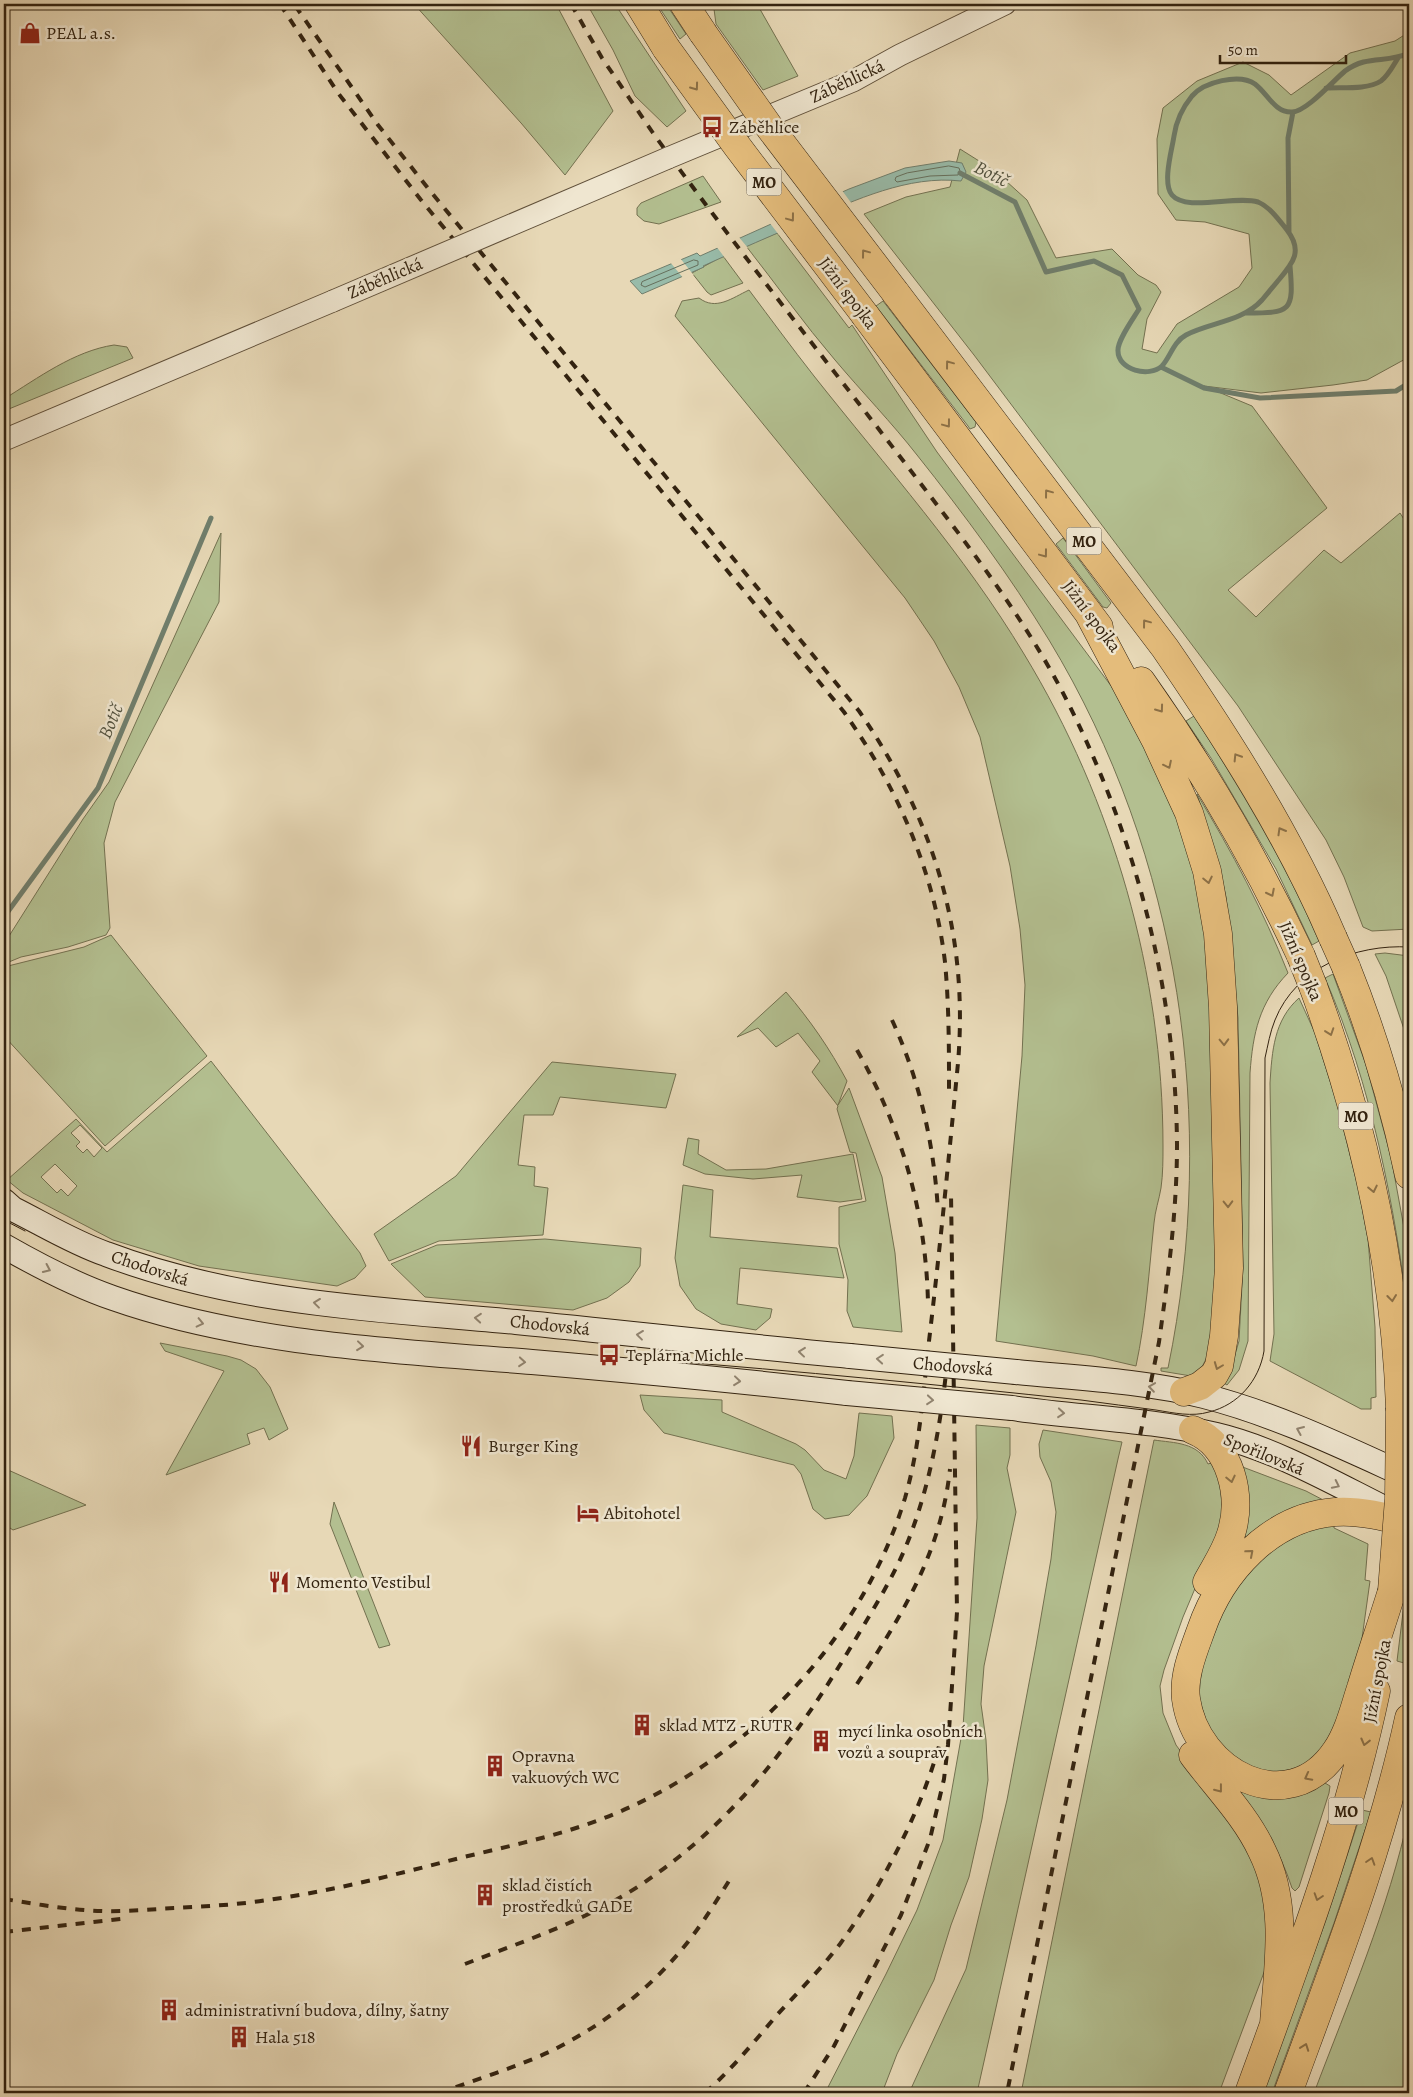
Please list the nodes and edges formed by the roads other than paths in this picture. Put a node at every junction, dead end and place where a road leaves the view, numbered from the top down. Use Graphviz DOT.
graph roads {
  1 [pos="639,4"];
  2 [pos="684,4"];
  3 [pos="1005,4"];
  4 [pos="4,440"];
  5 [pos="1089,614"];
  6 [pos="1382,1069"];
  7 [pos="1409,1125"];
  8 [pos="1409,1175"];
  9 [pos="4,1201"];
  10 [pos="4,1246"];
  11 [pos="1113,1382"];
  12 [pos="1184,1392"];
  13 [pos="1110,1418"];
  14 [pos="1193,1430"];
  15 [pos="1409,1477"];
  16 [pos="1409,1522"];
  17 [pos="1392,1591"];
  18 [pos="1409,1718"];
  19 [pos="1274,2024"];
  20 [pos="1249,2093"];
  21 [pos="1288,2093"];
  1 -- 5 [label="highway, Jižní spojka / MO, one-way, bridge"];
  6 -- 2 [label="highway, MO, one-way, bridge"];
  3 -- 4 [label="street, Záběhlická, bridge"];
  5 -- 12 [label="highway, one-way"];
  5 -- 17 [label="highway, Jižní spojka / MO, one-way, bridge"];
  6 -- 7 [label="highway"];
  6 -- 8 [label="highway, MO"];
  11 -- 9 [label="main road, Chodovská, one-way, bridge"];
  10 -- 13 [label="main road, Chodovská, one-way, bridge"];
  12 -- 11 [label="main road, Spořilovská, one-way"];
  15 -- 12 [label="main road, Spořilovská, one-way"];
  13 -- 14 [label="main road, Spořilovská"];
  14 -- 16 [label="main road, Spořilovská, one-way"];
  14 -- 19 [label="highway, one-way"];
  17 -- 16 [label="highway, one-way"];
  17 -- 19 [label="highway, Jižní spojka / MO, one-way"];
  21 -- 18 [label="highway, MO, one-way"];
  19 -- 20 [label="highway, Jižní spojka / MO"];
}
